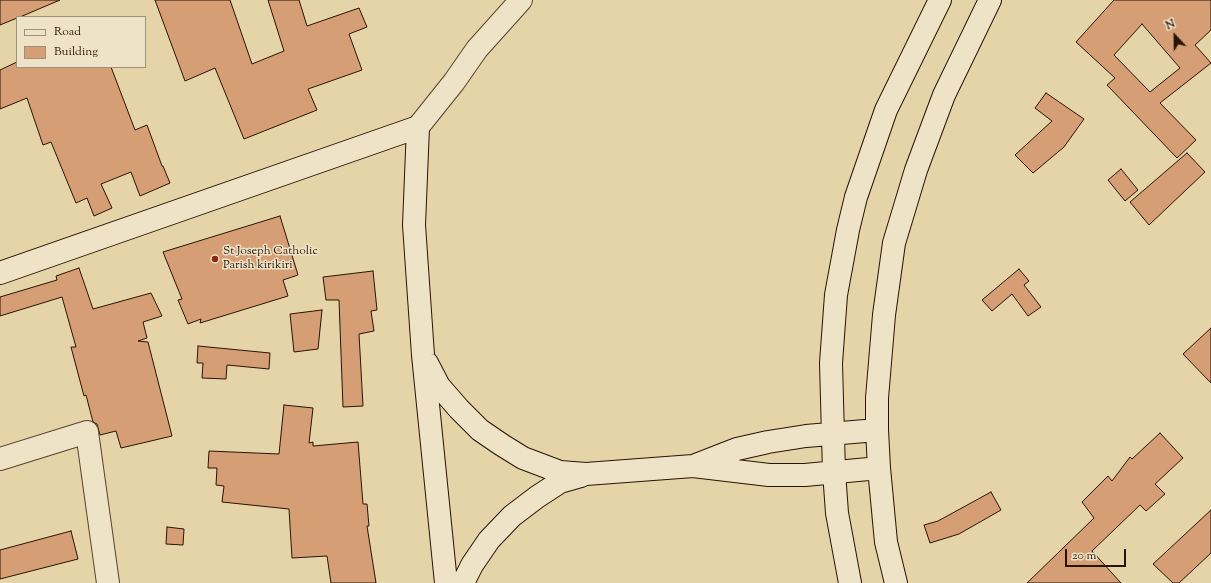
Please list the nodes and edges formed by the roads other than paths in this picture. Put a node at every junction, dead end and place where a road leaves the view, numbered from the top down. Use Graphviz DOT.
graph roads {
  1 [pos="521,0"];
  2 [pos="940,0"];
  3 [pos="990,0"];
  4 [pos="418,128"];
  5 [pos="0,273"];
  6 [pos="423,355"];
  7 [pos="877,430"];
  8 [pos="833,433"];
  9 [pos="0,459"];
  10 [pos="693,466"];
  11 [pos="878,468"];
  12 [pos="834,472"];
  13 [pos="586,474"];
  14 [pos="108,583"];
  15 [pos="446,583"];
  16 [pos="463,583"];
  17 [pos="850,583"];
  18 [pos="896,583"];
  1 -- 4 [label="main road"];
  2 -- 8 [label="main road"];
  3 -- 7 [label="main road"];
  4 -- 5 [label="main road"];
  4 -- 6 [label="main road"];
  6 -- 13 [label="main road"];
  6 -- 15 [label="main road"];
  7 -- 8 [label="main road"];
  7 -- 11 [label="main road"];
  8 -- 10 [label="main road"];
  8 -- 12 [label="main road"];
  9 -- 14 [label="main road"];
  10 -- 12 [label="main road"];
  10 -- 13 [label="main road"];
  11 -- 12 [label="main road"];
  11 -- 18 [label="main road"];
  12 -- 17 [label="main road"];
  13 -- 16 [label="main road"];
}
